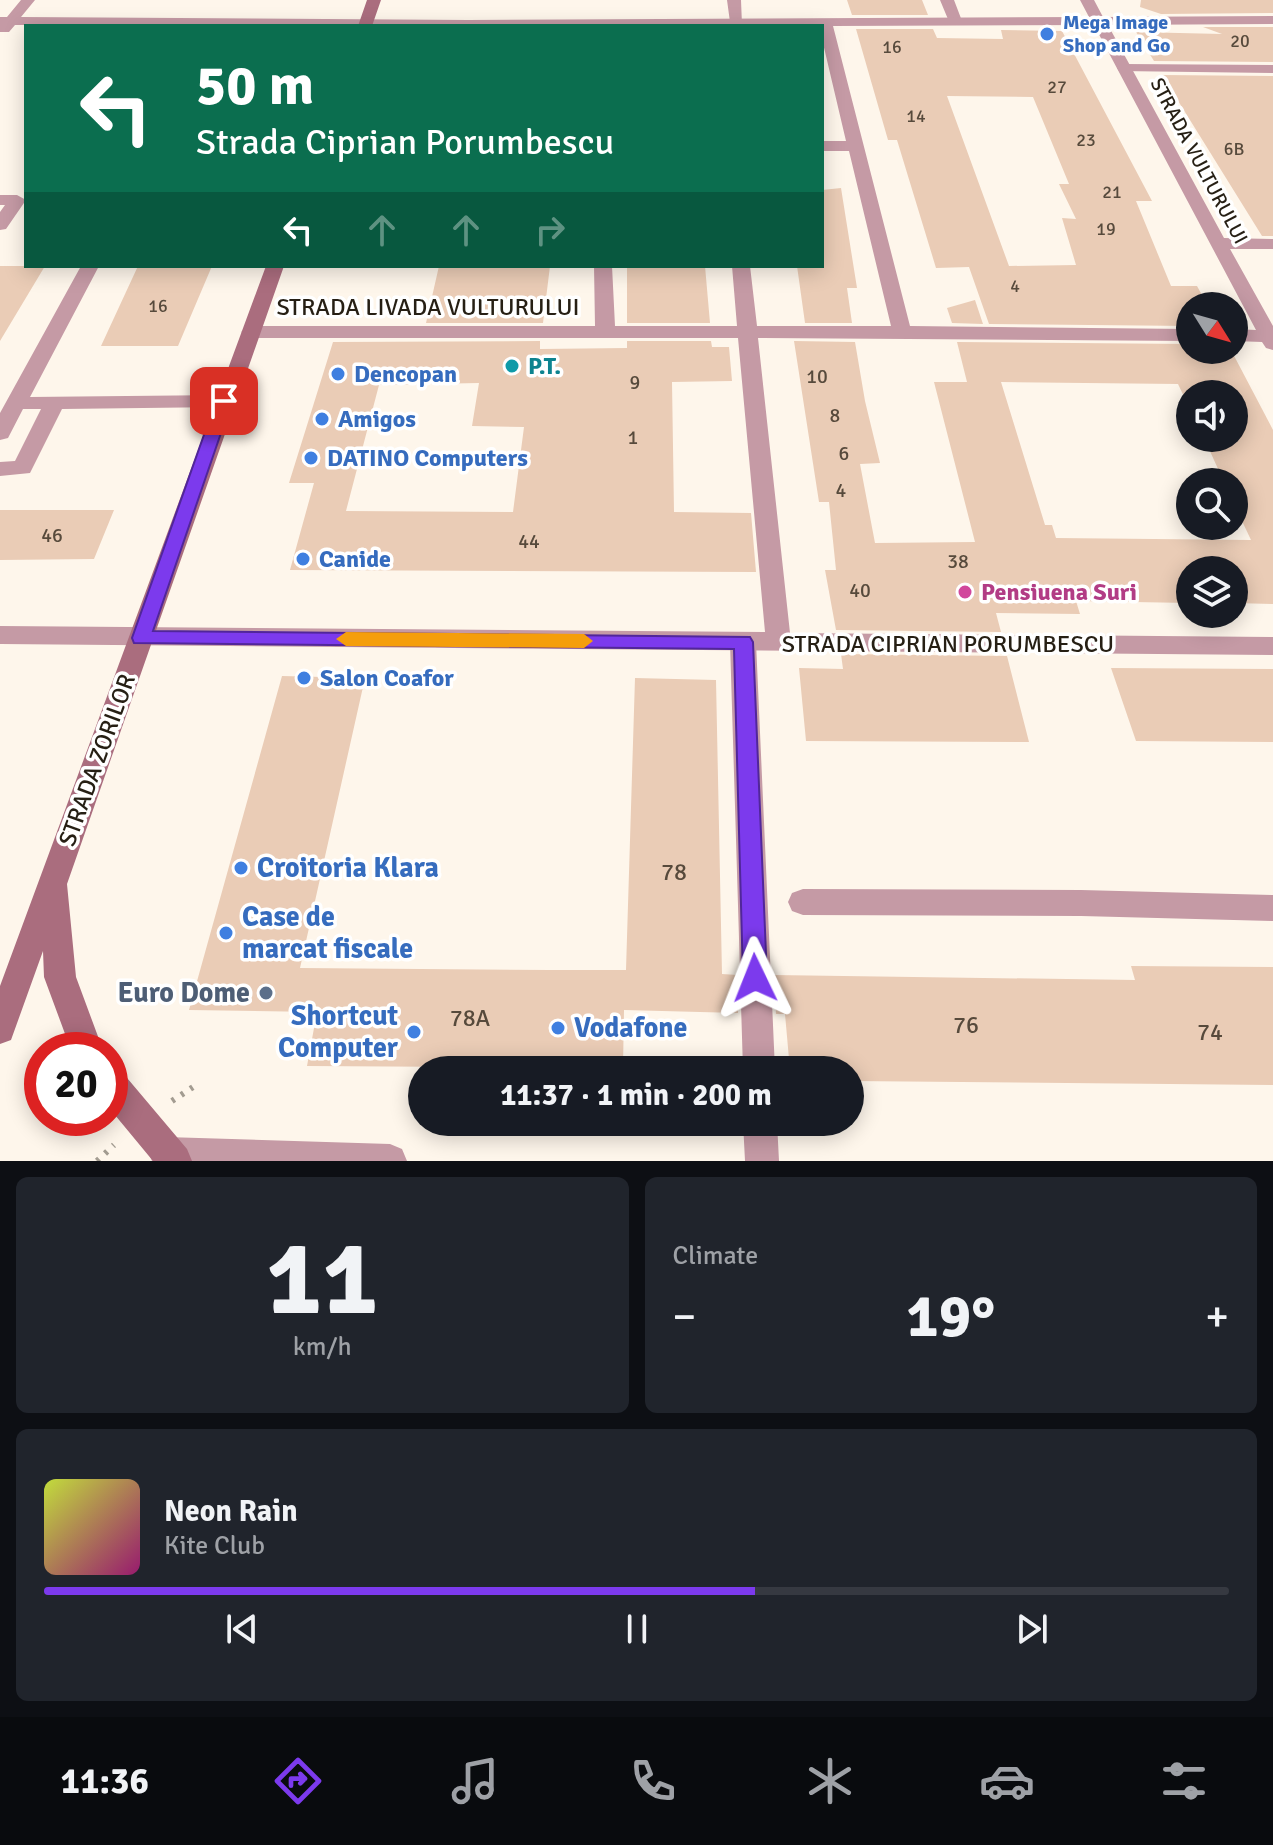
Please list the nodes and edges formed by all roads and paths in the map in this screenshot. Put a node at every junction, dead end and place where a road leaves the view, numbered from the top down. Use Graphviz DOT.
graph roads {
  1 [pos="28,0"];
  2 [pos="374,0"];
  3 [pos="734,0"];
  4 [pos="947,0"];
  5 [pos="1087,0"];
  6 [pos="1097,20"];
  7 [pos="1273,20"];
  8 [pos="5,21"];
  9 [pos="955,21"];
  10 [pos="737,22"];
  11 [pos="825,22"];
  12 [pos="146,24"];
  13 [pos="366,24"];
  14 [pos="558,24"];
  15 [pos="0,34"];
  16 [pos="829,68"];
  17 [pos="1124,68"];
  18 [pos="1273,69"];
  19 [pos="824,146"];
  20 [pos="856,146"];
  21 [pos="0,200"];
  22 [pos="0,225"];
  23 [pos="1219,243"];
  24 [pos="1273,244"];
  25 [pos="89,268"];
  26 [pos="274,268"];
  27 [pos="603,268"];
  28 [pos="741,268"];
  29 [pos="251,332"];
  30 [pos="902,332"];
  31 [pos="605,333"];
  32 [pos="750,333"];
  33 [pos="1176,335"];
  34 [pos="1248,337"];
  35 [pos="1271,340"];
  36 [pos="224,401"];
  37 [pos="16,403"];
  38 [pos="55,403"];
  39 [pos="0,433"];
  40 [pos="0,469"];
  41 [pos="0,635"];
  42 [pos="141,638"];
  43 [pos="743,642"];
  44 [pos="779,643"];
  45 [pos="1273,646"];
  46 [pos="54,879"];
  47 [pos="803,902"];
  48 [pos="1273,908"];
  49 [pos="0,1029"];
  50 [pos="80,1032"];
  51 [pos="758,1056"];
  52 [pos="128,1105"];
  53 [pos="761,1136"];
  54 [pos="171,1157"];
  55 [pos="390,1161"];
  56 [pos="762,1161"];
  1 -- 8 [label="street"];
  2 -- 13 [label="street"];
  3 -- 10 [label="street"];
  4 -- 9 [label="street"];
  5 -- 6 [label="street, STRADA VULTURULUI"];
  6 -- 7 [label="street"];
  6 -- 9 [label="street"];
  6 -- 17 [label="street, STRADA VULTURULUI"];
  8 -- 12 [label="street"];
  8 -- 15 [label="street"];
  9 -- 11 [label="street"];
  10 -- 11 [label="street"];
  10 -- 14 [label="street"];
  11 -- 16 [label="street"];
  16 -- 20 [label="street"];
  17 -- 18 [label="street"];
  17 -- 23 [label="street, STRADA VULTURULUI"];
  19 -- 20 [label="street"];
  20 -- 30 [label="street"];
  21 -- 22 [label="street"];
  23 -- 24 [label="street"];
  23 -- 35 [label="street, STRADA VULTURULUI"];
  25 -- 37 [label="street"];
  26 -- 29 [label="street, STRADA ZORILOR"];
  27 -- 31 [label="street, STRADA LIVADA VULTURULUI"];
  28 -- 32 [label="street"];
  29 -- 31 [label="street, STRADA LIVADA VULTURULUI"];
  29 -- 36 [label="street, STRADA ZORILOR"];
  30 -- 32 [label="street, STRADA LIVADA VULTURULUI"];
  30 -- 33 [label="street, STRADA LIVADA VULTURULUI"];
  31 -- 32 [label="street, STRADA LIVADA VULTURULUI"];
  32 -- 44 [label="street"];
  34 -- 35 [label="street"];
  36 -- 38 [label="street"];
  36 -- 42 [label="street, STRADA ZORILOR"];
  37 -- 38 [label="street"];
  37 -- 39 [label="street"];
  38 -- 40 [label="street"];
  41 -- 42 [label="street, STRADA CIPRIAN PORUMBESCU"];
  42 -- 43 [label="street, STRADA CIPRIAN PORUMBESCU"];
  42 -- 46 [label="street, STRADA ZORILOR"];
  43 -- 44 [label="street, STRADA CIPRIAN PORUMBESCU"];
  43 -- 51 [label="street"];
  44 -- 45 [label="street, STRADA CIPRIAN PORUMBESCU"];
  46 -- 49 [label="street, STRADA ZORILOR"];
  46 -- 50 [label="street"];
  47 -- 48 [label="street"];
  52 -- 54 [label="street"];
  53 -- 56 [label="street"];
  54 -- 55 [label="street"];
}
